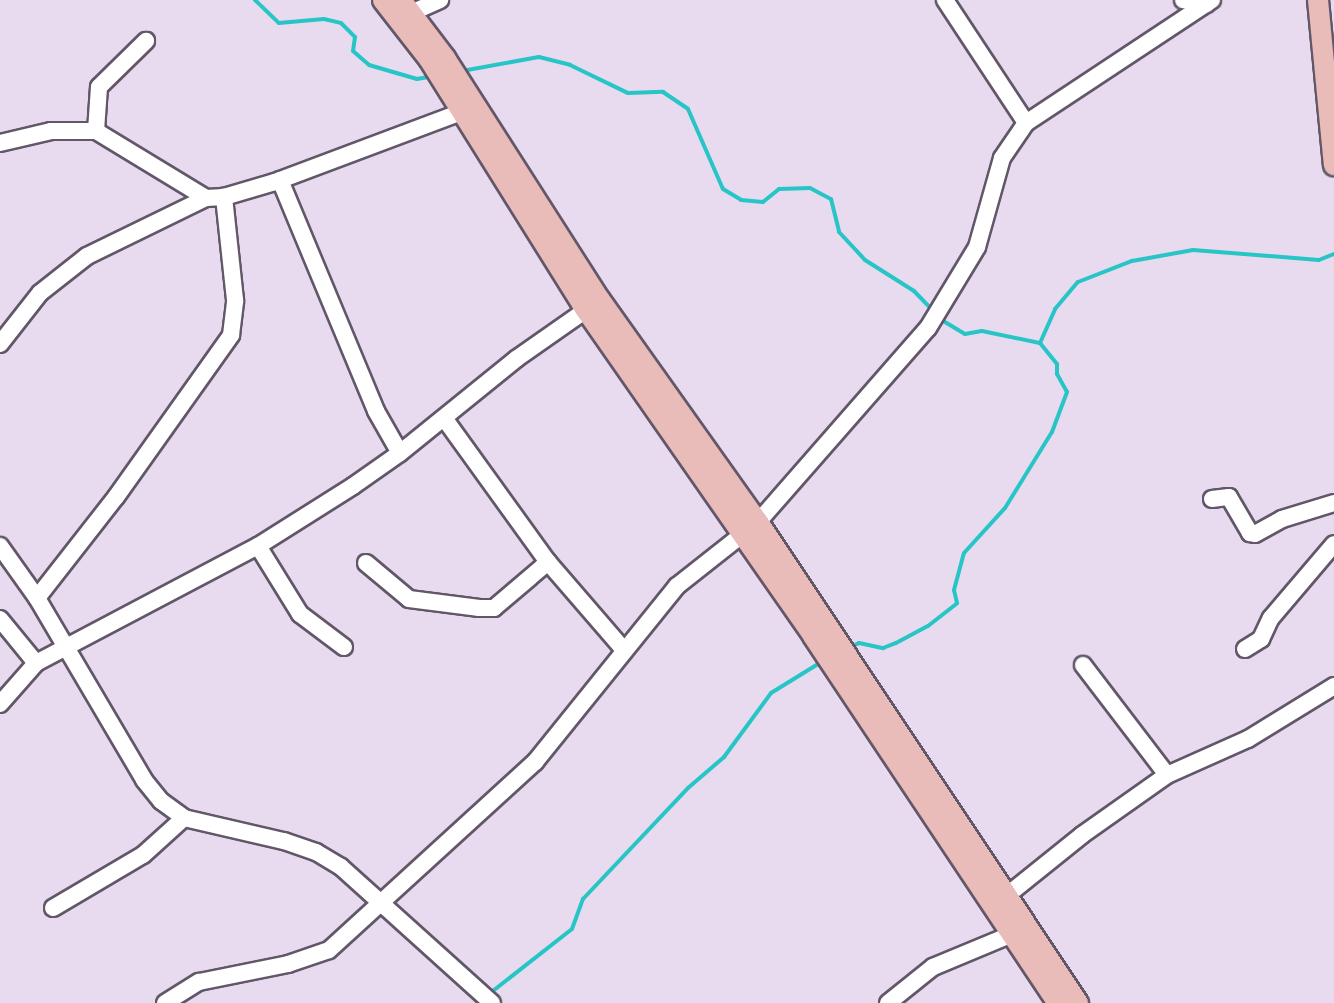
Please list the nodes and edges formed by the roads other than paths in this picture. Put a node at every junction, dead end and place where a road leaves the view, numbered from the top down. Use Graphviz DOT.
graph roads {
  1 [pos="383,0"];
  2 [pos="440,0"];
  3 [pos="945,0"];
  4 [pos="1183,0"];
  5 [pos="1318,0"];
  6 [pos="1209,2"];
  7 [pos="406,7"];
  8 [pos="146,41"];
  9 [pos="437,58"];
  10 [pos="455,91"];
  11 [pos="460,112"];
  12 [pos="1026,123"];
  13 [pos="96,131"];
  14 [pos="0,143"];
  15 [pos="501,162"];
  16 [pos="1334,165"];
  17 [pos="280,180"];
  18 [pos="224,197"];
  19 [pos="206,198"];
  20 [pos="586,310"];
  21 [pos="0,344"];
  22 [pos="444,418"];
  23 [pos="400,453"];
  24 [pos="1212,499"];
  25 [pos="1334,503"];
  26 [pos="758,522"];
  27 [pos="741,535"];
  28 [pos="1334,544"];
  29 [pos="0,546"];
  30 [pos="258,546"];
  31 [pos="548,562"];
  32 [pos="366,563"];
  33 [pos="37,598"];
  34 [pos="0,619"];
  35 [pos="819,630"];
  36 [pos="344,647"];
  37 [pos="68,649"];
  38 [pos="1245,649"];
  39 [pos="624,651"];
  40 [pos="36,663"];
  41 [pos="1083,665"];
  42 [pos="1334,686"];
  43 [pos="858,687"];
  44 [pos="0,704"];
  45 [pos="1167,776"];
  46 [pos="184,818"];
  47 [pos="1005,897"];
  48 [pos="382,902"];
  49 [pos="53,908"];
  50 [pos="1010,935"];
  51 [pos="1064,997"];
  52 [pos="165,1003"];
  53 [pos="492,1003"];
  54 [pos="888,1003"];
  1 -- 9 [label="main road"];
  2 -- 7 [label="street"];
  3 -- 12 [label="street"];
  4 -- 6 [label="street"];
  5 -- 16 [label="main road"];
  6 -- 12 [label="street"];
  7 -- 9 [label="main road"];
  8 -- 13 [label="street"];
  9 -- 10 [label="main road"];
  10 -- 11 [label="main road"];
  10 -- 15 [label="main road"];
  11 -- 15 [label="main road"];
  11 -- 17 [label="street"];
  12 -- 26 [label="street"];
  13 -- 14 [label="street"];
  13 -- 19 [label="street"];
  15 -- 20 [label="main road"];
  15 -- 26 [label="main road"];
  17 -- 18 [label="street"];
  17 -- 23 [label="street"];
  18 -- 19 [label="street"];
  18 -- 33 [label="street"];
  19 -- 21 [label="street"];
  20 -- 22 [label="street"];
  20 -- 27 [label="main road"];
  22 -- 23 [label="street"];
  22 -- 31 [label="street"];
  23 -- 30 [label="street"];
  24 -- 25 [label="street"];
  26 -- 27 [label="street"];
  26 -- 35 [label="main road"];
  27 -- 35 [label="main road"];
  27 -- 39 [label="street"];
  28 -- 38 [label="street"];
  29 -- 33 [label="street"];
  30 -- 36 [label="street"];
  30 -- 37 [label="street"];
  31 -- 32 [label="street"];
  31 -- 39 [label="street"];
  33 -- 37 [label="street"];
  34 -- 40 [label="street"];
  35 -- 43 [label="main road"];
  37 -- 40 [label="street"];
  37 -- 46 [label="street"];
  39 -- 48 [label="street"];
  40 -- 44 [label="street"];
  41 -- 45 [label="street"];
  42 -- 45 [label="street"];
  43 -- 47 [label="main road"];
  43 -- 50 [label="main road"];
  45 -- 47 [label="street"];
  46 -- 48 [label="street"];
  46 -- 49 [label="street"];
  47 -- 51 [label="main road"];
  48 -- 52 [label="street"];
  48 -- 53 [label="street"];
  50 -- 51 [label="main road"];
  50 -- 54 [label="street"];
}
